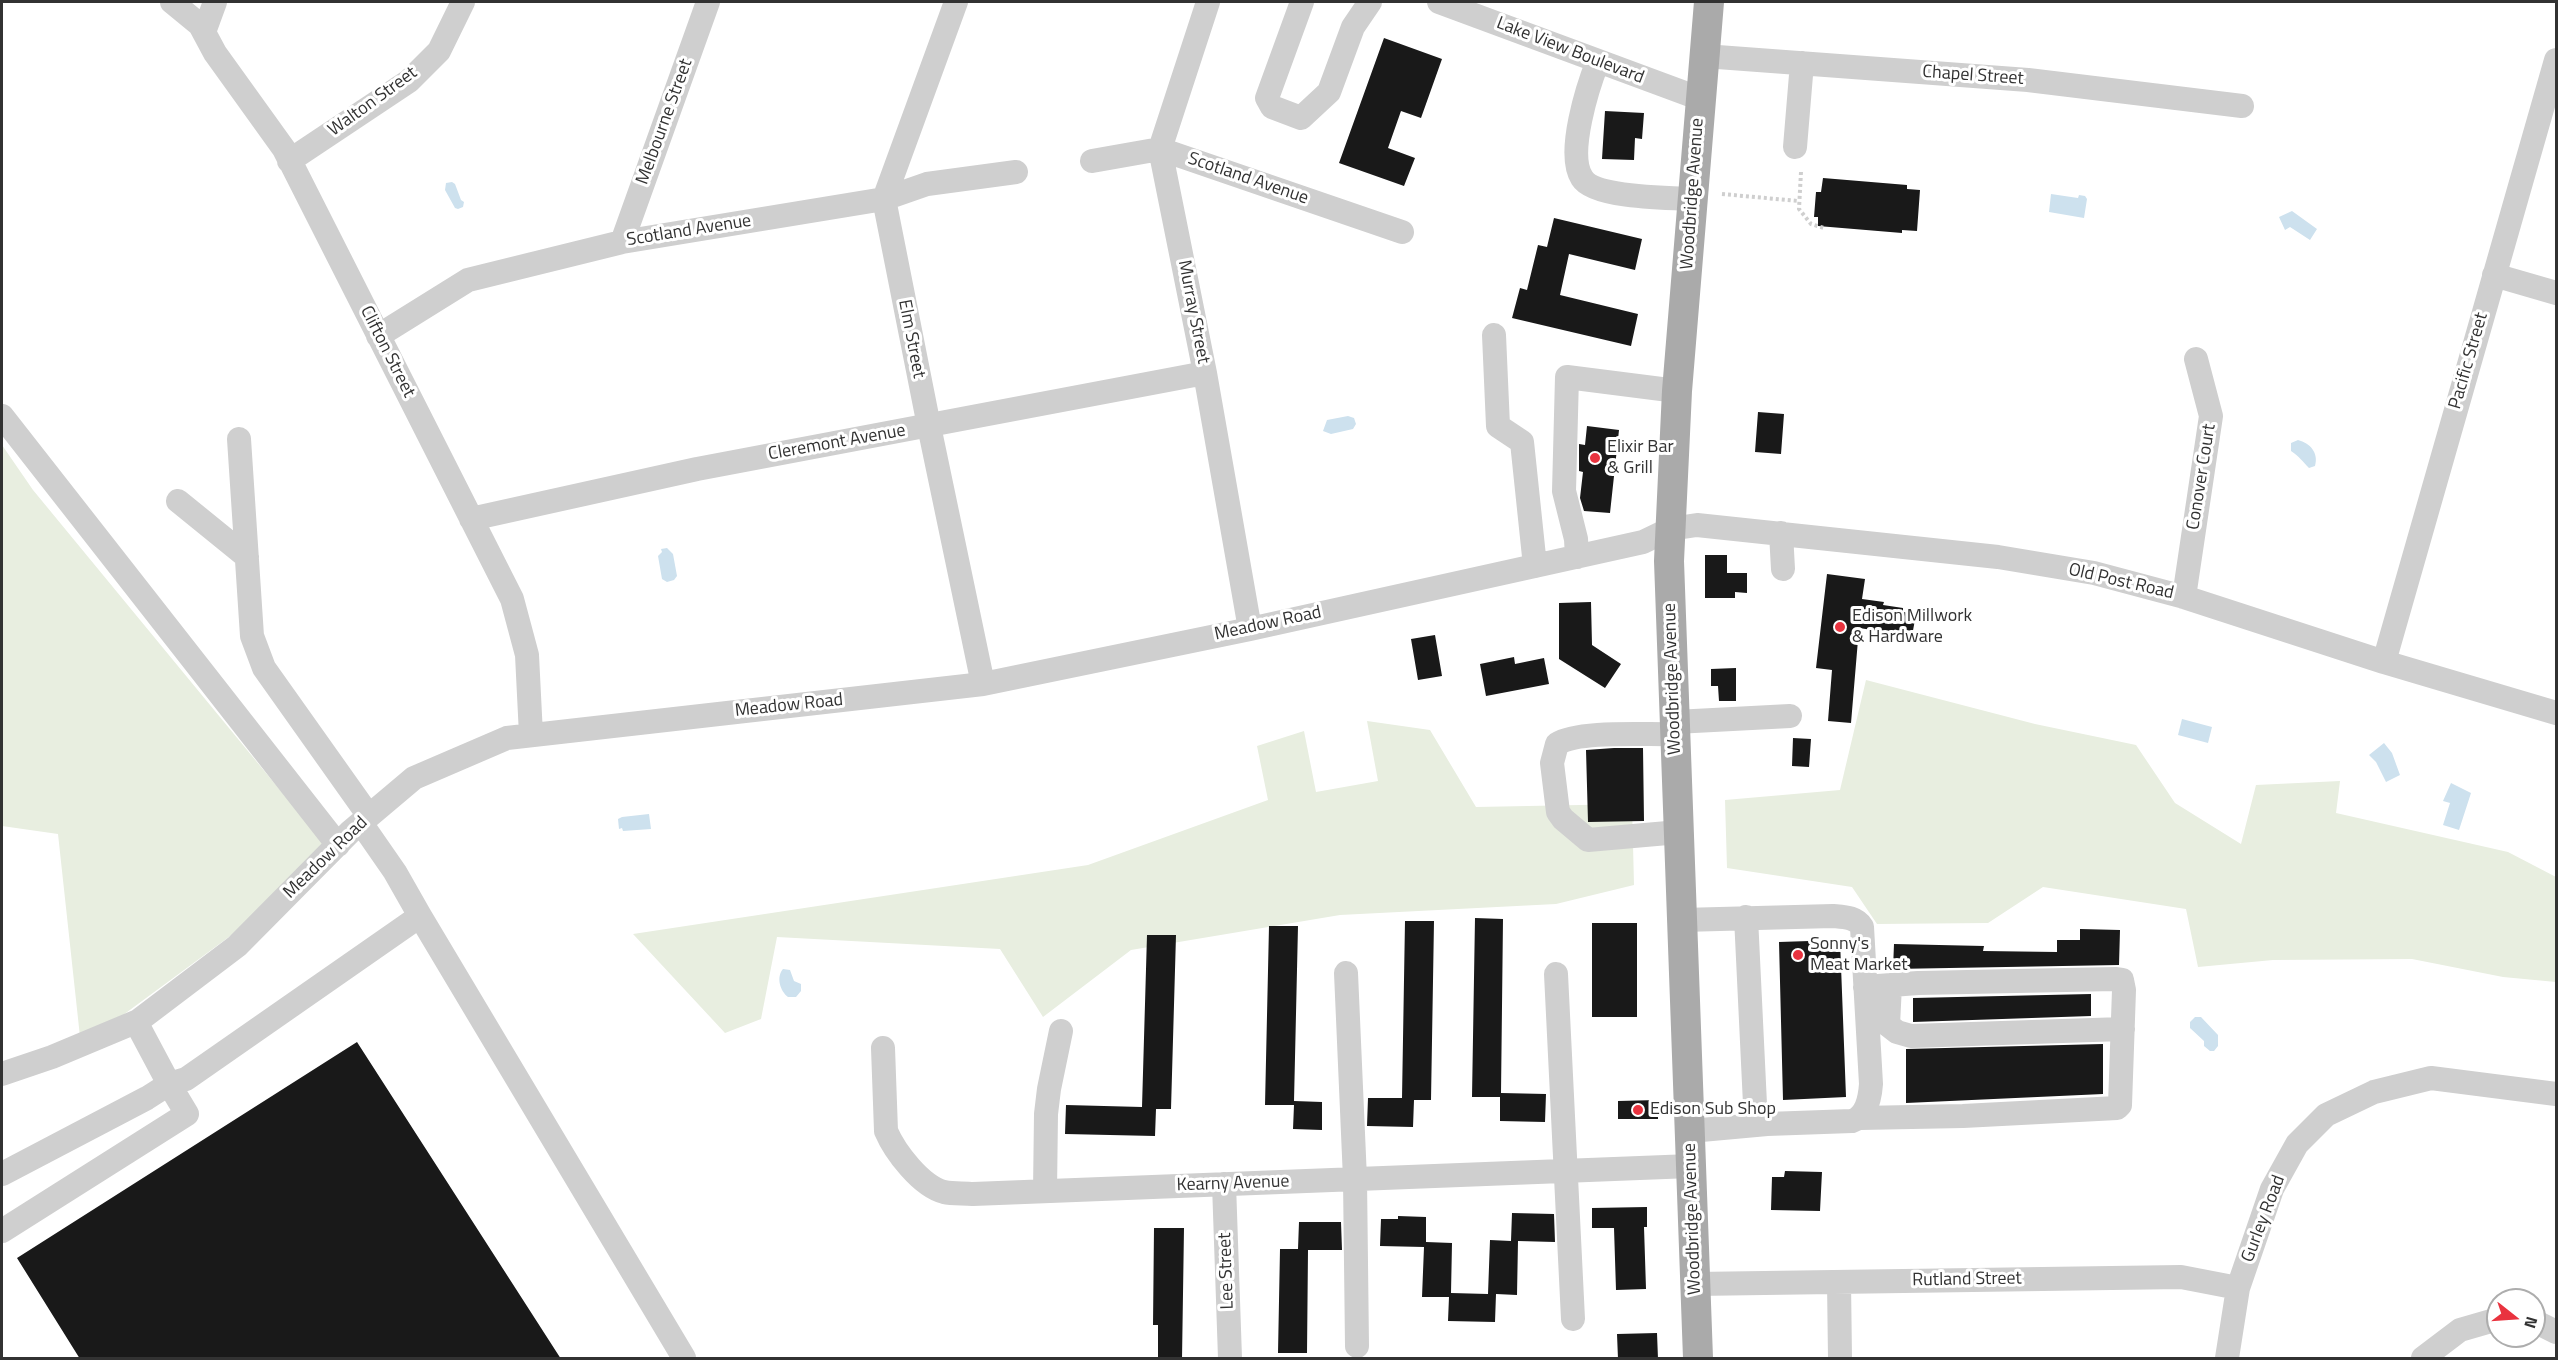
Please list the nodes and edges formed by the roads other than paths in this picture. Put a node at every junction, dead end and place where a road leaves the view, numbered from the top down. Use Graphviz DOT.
graph roads {
  1 [pos="172,2"];
  2 [pos="215,2"];
  3 [pos="463,2"];
  4 [pos="708,2"];
  5 [pos="957,2"];
  6 [pos="1208,2"];
  7 [pos="1302,2"];
  8 [pos="1370,2"];
  9 [pos="1439,2"];
  10 [pos="1709,2"];
  11 [pos="204,32"];
  12 [pos="1704,56"];
  13 [pos="2556,60"];
  14 [pos="1598,61"];
  15 [pos="1802,63"];
  16 [pos="1701,99"];
  17 [pos="2242,106"];
  18 [pos="1795,147"];
  19 [pos="1160,149"];
  20 [pos="290,161"];
  21 [pos="1092,161"];
  22 [pos="1016,172"];
  23 [pos="884,199"];
  24 [pos="1693,199"];
  25 [pos="1402,232"];
  26 [pos="622,242"];
  27 [pos="2494,274"];
  28 [pos="2556,293"];
  29 [pos="1494,335"];
  30 [pos="378,336"];
  31 [pos="2196,359"];
  32 [pos="1205,374"];
  33 [pos="1677,391"];
  34 [pos="2,416"];
  35 [pos="928,426"];
  36 [pos="239,439"];
  37 [pos="178,501"];
  38 [pos="471,519"];
  39 [pos="1670,530"];
  40 [pos="1781,533"];
  41 [pos="247,557"];
  42 [pos="1577,557"];
  43 [pos="1536,566"];
  44 [pos="1783,569"];
  45 [pos="2184,597"];
  46 [pos="1250,628"];
  47 [pos="2384,662"];
  48 [pos="983,684"];
  49 [pos="2556,713"];
  50 [pos="1790,716"];
  51 [pos="1675,728"];
  52 [pos="531,735"];
  53 [pos="365,819"];
  54 [pos="1679,832"];
  55 [pos="338,845"];
  56 [pos="420,916"];
  57 [pos="1746,917"];
  58 [pos="1682,920"];
  59 [pos="1346,973"];
  60 [pos="1556,974"];
  61 [pos="1890,985"];
  62 [pos="1865,987"];
  63 [pos="136,1022"];
  64 [pos="2123,1029"];
  65 [pos="1061,1031"];
  66 [pos="883,1048"];
  67 [pos="2,1074"];
  68 [pos="169,1084"];
  69 [pos="2556,1094"];
  70 [pos="1860,1118"];
  71 [pos="1756,1125"];
  72 [pos="1690,1131"];
  73 [pos="1691,1166"];
  74 [pos="1567,1171"];
  75 [pos="2,1174"];
  76 [pos="1355,1179"];
  77 [pos="1224,1184"];
  78 [pos="1045,1191"];
  79 [pos="2,1231"];
  80 [pos="1839,1282"];
  81 [pos="1695,1284"];
  82 [pos="2238,1288"];
  83 [pos="1573,1319"];
  84 [pos="2486,1322"];
  85 [pos="1357,1346"];
  86 [pos="2229,1358"];
  87 [pos="684,1359"];
  88 [pos="1230,1359"];
  89 [pos="1698,1359"];
  90 [pos="1840,1359"];
  91 [pos="2423,1359"];
  1 -- 11 [label="street, Clifton Street"];
  2 -- 11 [label="street"];
  3 -- 20 [label="street, Walton Street"];
  4 -- 26 [label="street, Melbourne Street"];
  5 -- 23 [label="street"];
  6 -- 19 [label="street, Murray Street"];
  7 -- 8 [label="street"];
  9 -- 14 [label="street, Lake View Boulevard"];
  10 -- 12 [label="main road, Woodbridge Avenue"];
  11 -- 20 [label="street, Clifton Street"];
  12 -- 15 [label="street, Chapel Street"];
  12 -- 16 [label="main road, Woodbridge Avenue"];
  13 -- 27 [label="street, Pacific Street"];
  14 -- 16 [label="street, Lake View Boulevard"];
  14 -- 24 [label="street"];
  15 -- 17 [label="street, Chapel Street"];
  15 -- 18 [label="street"];
  16 -- 24 [label="main road, Woodbridge Avenue"];
  19 -- 21 [label="street, Scotland Avenue"];
  19 -- 25 [label="street, Scotland Avenue"];
  19 -- 32 [label="street, Murray Street"];
  20 -- 30 [label="street, Clifton Street"];
  22 -- 23 [label="street, Scotland Avenue"];
  23 -- 26 [label="street, Scotland Avenue"];
  23 -- 35 [label="street, Elm Street"];
  24 -- 33 [label="main road, Woodbridge Avenue"];
  26 -- 30 [label="street, Scotland Avenue"];
  27 -- 28 [label="street"];
  27 -- 47 [label="street, Pacific Street"];
  29 -- 43 [label="street"];
  30 -- 38 [label="street, Clifton Street"];
  31 -- 45 [label="street, Conover Court"];
  32 -- 35 [label="street, Cleremont Avenue"];
  32 -- 46 [label="street, Murray Street"];
  33 -- 39 [label="main road, Woodbridge Avenue"];
  33 -- 42 [label="street"];
  34 -- 55 [label="street"];
  35 -- 38 [label="street, Cleremont Avenue"];
  35 -- 48 [label="street, Elm Street"];
  36 -- 41 [label="street"];
  37 -- 41 [label="street"];
  38 -- 52 [label="street, Clifton Street"];
  39 -- 40 [label="street, Old Post Road"];
  39 -- 42 [label="street, Meadow Road"];
  39 -- 51 [label="main road, Woodbridge Avenue"];
  40 -- 44 [label="street"];
  40 -- 45 [label="street, Old Post Road"];
  41 -- 53 [label="street"];
  42 -- 43 [label="street, Meadow Road"];
  43 -- 46 [label="street, Meadow Road"];
  45 -- 47 [label="street, Old Post Road"];
  46 -- 48 [label="street, Meadow Road"];
  47 -- 49 [label="street, Old Post Road"];
  48 -- 52 [label="street, Meadow Road"];
  50 -- 51 [label="street"];
  51 -- 54 [label="main road, Woodbridge Avenue"];
  51 -- 54 [label="street"];
  52 -- 53 [label="street, Meadow Road"];
  53 -- 55 [label="street, Meadow Road"];
  53 -- 56 [label="street"];
  54 -- 58 [label="main road, Woodbridge Avenue"];
  55 -- 63 [label="street, Meadow Road"];
  56 -- 68 [label="street"];
  56 -- 87 [label="street"];
  57 -- 58 [label="street"];
  57 -- 62 [label="street"];
  57 -- 71 [label="street"];
  58 -- 72 [label="main road, Woodbridge Avenue"];
  59 -- 76 [label="street"];
  60 -- 74 [label="street"];
  61 -- 62 [label="street"];
  61 -- 64 [label="street"];
  61 -- 64 [label="street"];
  62 -- 70 [label="street"];
  63 -- 67 [label="street, Meadow Road"];
  63 -- 68 [label="street"];
  64 -- 70 [label="street"];
  65 -- 78 [label="street"];
  66 -- 78 [label="street, Kearny Avenue"];
  68 -- 75 [label="street"];
  68 -- 79 [label="street"];
  69 -- 82 [label="street, Gurley Road"];
  70 -- 71 [label="street"];
  71 -- 72 [label="street"];
  72 -- 73 [label="main road, Woodbridge Avenue"];
  73 -- 74 [label="street, Kearny Avenue"];
  73 -- 81 [label="main road, Woodbridge Avenue"];
  74 -- 76 [label="street, Kearny Avenue"];
  74 -- 83 [label="street"];
  76 -- 77 [label="street, Kearny Avenue"];
  76 -- 85 [label="street"];
  77 -- 78 [label="street, Kearny Avenue"];
  77 -- 88 [label="street, Lee Street"];
  80 -- 81 [label="street, Rutland Street"];
  80 -- 82 [label="street, Rutland Street"];
  80 -- 90 [label="street"];
  81 -- 89 [label="main road, Woodbridge Avenue"];
  82 -- 86 [label="street, Gurley Road"];
  84 -- 91 [label="street"];
}
